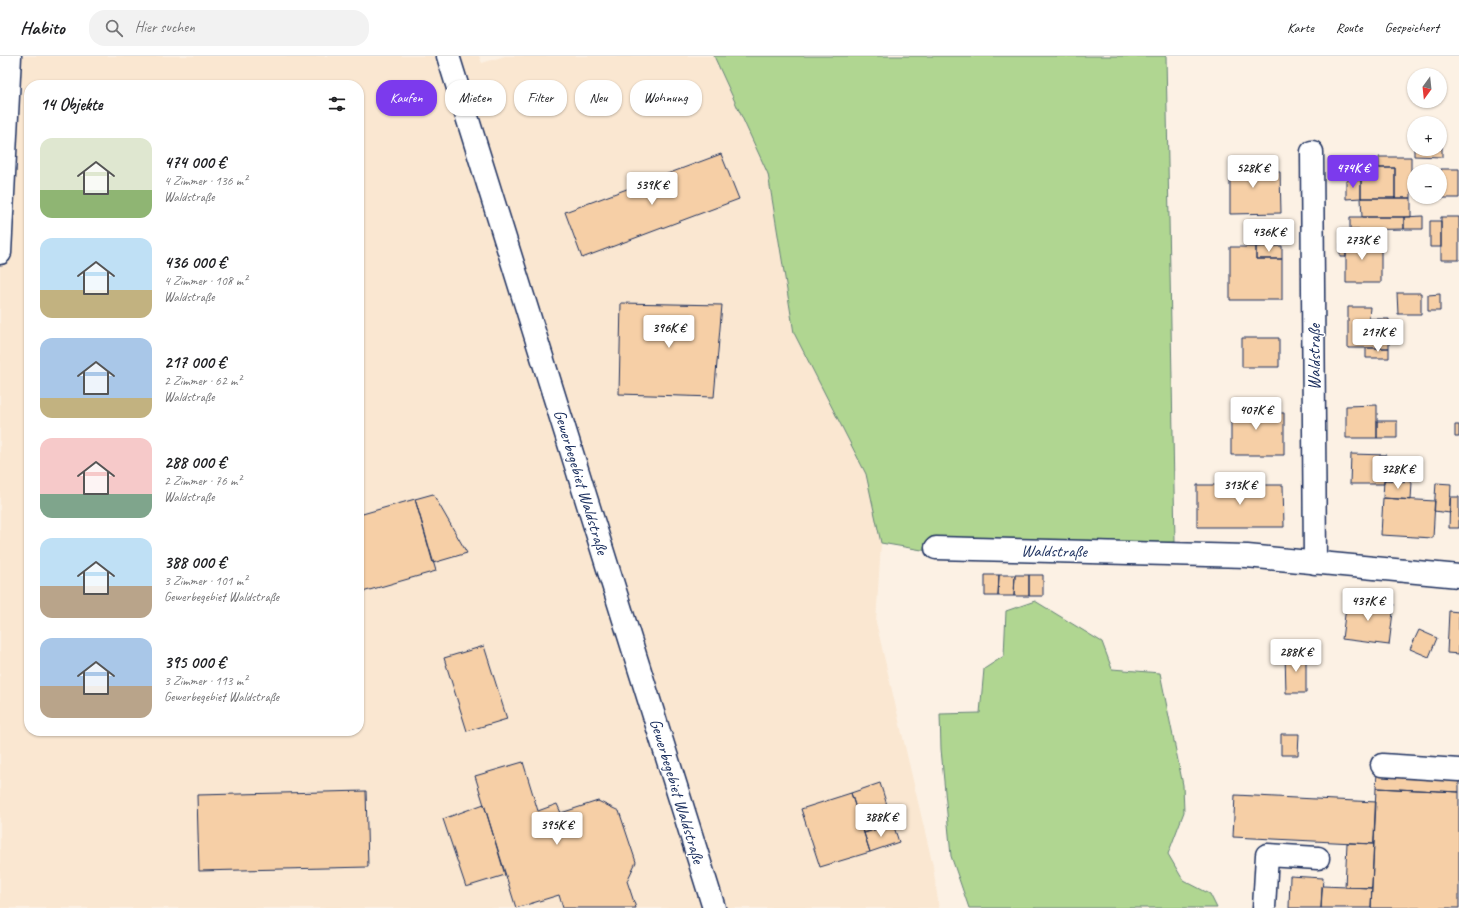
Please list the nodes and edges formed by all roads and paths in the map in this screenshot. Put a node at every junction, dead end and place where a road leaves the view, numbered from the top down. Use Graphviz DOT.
graph roads {
  1 [pos="10,56"];
  2 [pos="448,56"];
  3 [pos="1312,152"];
  4 [pos="0,253"];
  5 [pos="936,548"];
  6 [pos="1315,563"];
  7 [pos="1459,576"];
  8 [pos="1382,765"];
  9 [pos="1459,770"];
  10 [pos="1318,858"];
  11 [pos="714,908"];
  12 [pos="1264,908"];
  1 -- 4 [label="street"];
  2 -- 11 [label="street, Gewerbegebiet Waldstraße"];
  3 -- 6 [label="street, Waldstraße"];
  5 -- 6 [label="street, Waldstraße"];
  6 -- 7 [label="street, Waldstraße"];
  8 -- 9 [label="street"];
  10 -- 12 [label="street"];
}
